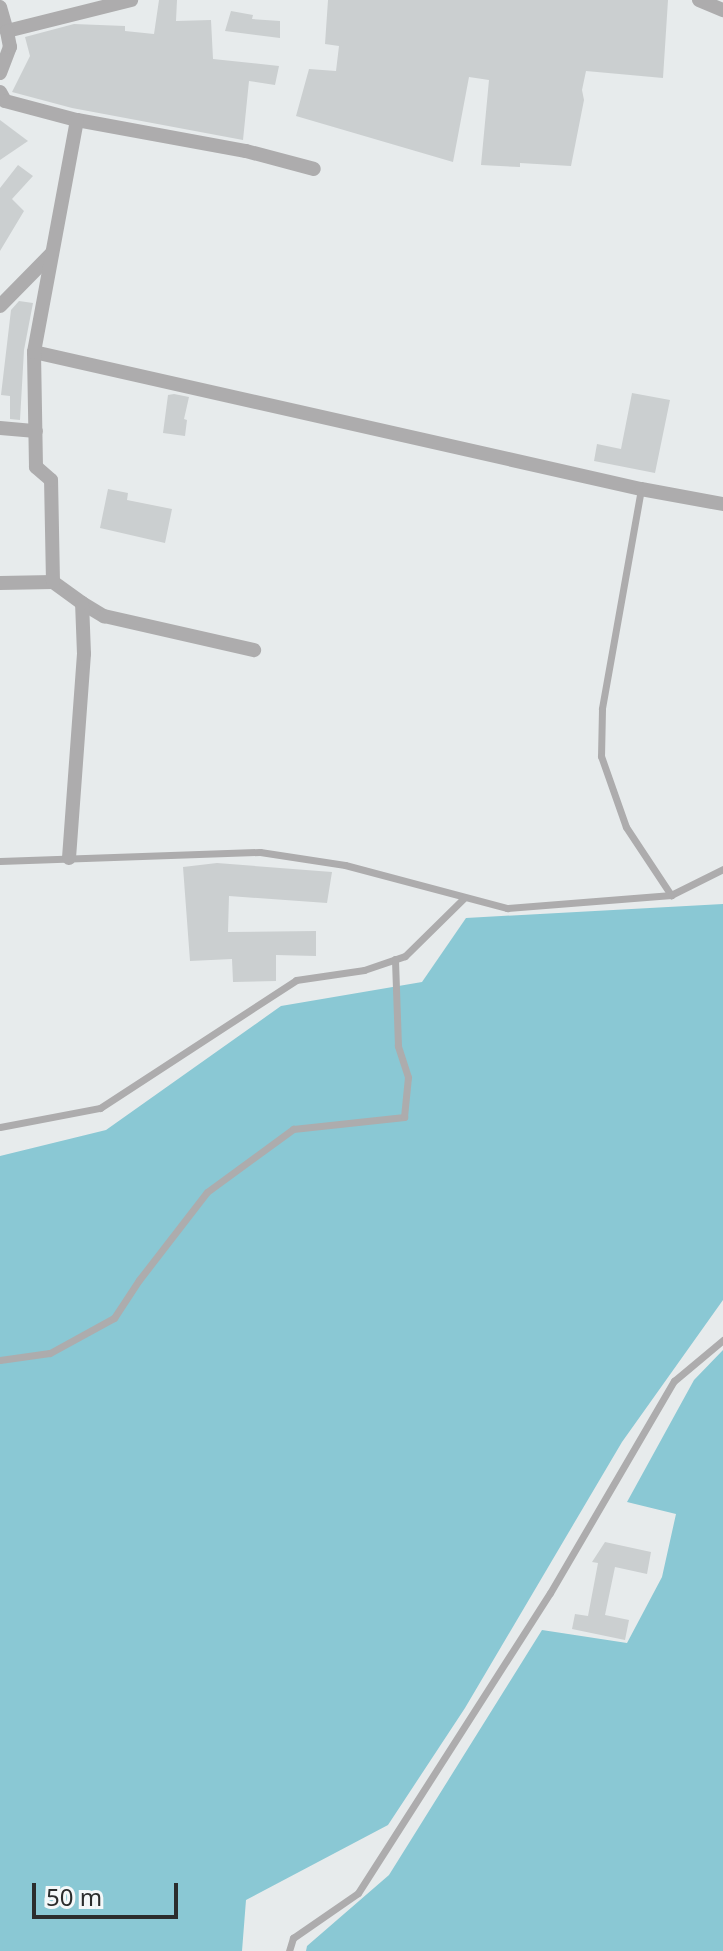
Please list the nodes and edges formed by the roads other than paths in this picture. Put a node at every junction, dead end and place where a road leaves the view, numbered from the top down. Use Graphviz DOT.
graph roads {
  1 [pos="131,0"];
  2 [pos="699,0"];
  3 [pos="0,7"];
  4 [pos="723,10"];
  5 [pos="7,31"];
  6 [pos="0,73"];
  7 [pos="0,92"];
  8 [pos="77,120"];
  9 [pos="314,169"];
  10 [pos="52,253"];
  11 [pos="0,306"];
  12 [pos="34,352"];
  13 [pos="0,428"];
  14 [pos="36,431"];
  15 [pos="641,489"];
  16 [pos="723,504"];
  17 [pos="53,582"];
  18 [pos="0,583"];
  19 [pos="82,603"];
  20 [pos="254,650"];
  21 [pos="69,858"];
  22 [pos="0,861"];
  23 [pos="723,869"];
  24 [pos="671,895"];
  25 [pos="464,898"];
  26 [pos="395,959"];
  27 [pos="0,1127"];
  28 [pos="723,1340"];
  29 [pos="0,1360"];
  30 [pos="289,1951"];
  1 -- 5 [label="street"];
  2 -- 4 [label="street"];
  3 -- 5 [label="street"];
  5 -- 6 [label="street"];
  7 -- 8 [label="street"];
  8 -- 9 [label="street"];
  8 -- 10 [label="street"];
  10 -- 11 [label="street"];
  10 -- 12 [label="street"];
  12 -- 14 [label="street"];
  12 -- 15 [label="street"];
  13 -- 14 [label="street"];
  14 -- 17 [label="street"];
  15 -- 16 [label="street"];
  15 -- 24 [label="lane"];
  17 -- 18 [label="street"];
  17 -- 19 [label="street"];
  19 -- 20 [label="street"];
  19 -- 21 [label="street"];
  21 -- 22 [label="lane"];
  21 -- 25 [label="lane"];
  23 -- 24 [label="lane"];
  24 -- 25 [label="lane"];
  25 -- 26 [label="lane"];
  26 -- 27 [label="lane"];
  26 -- 29 [label="lane"];
  28 -- 30 [label="lane"];
}
